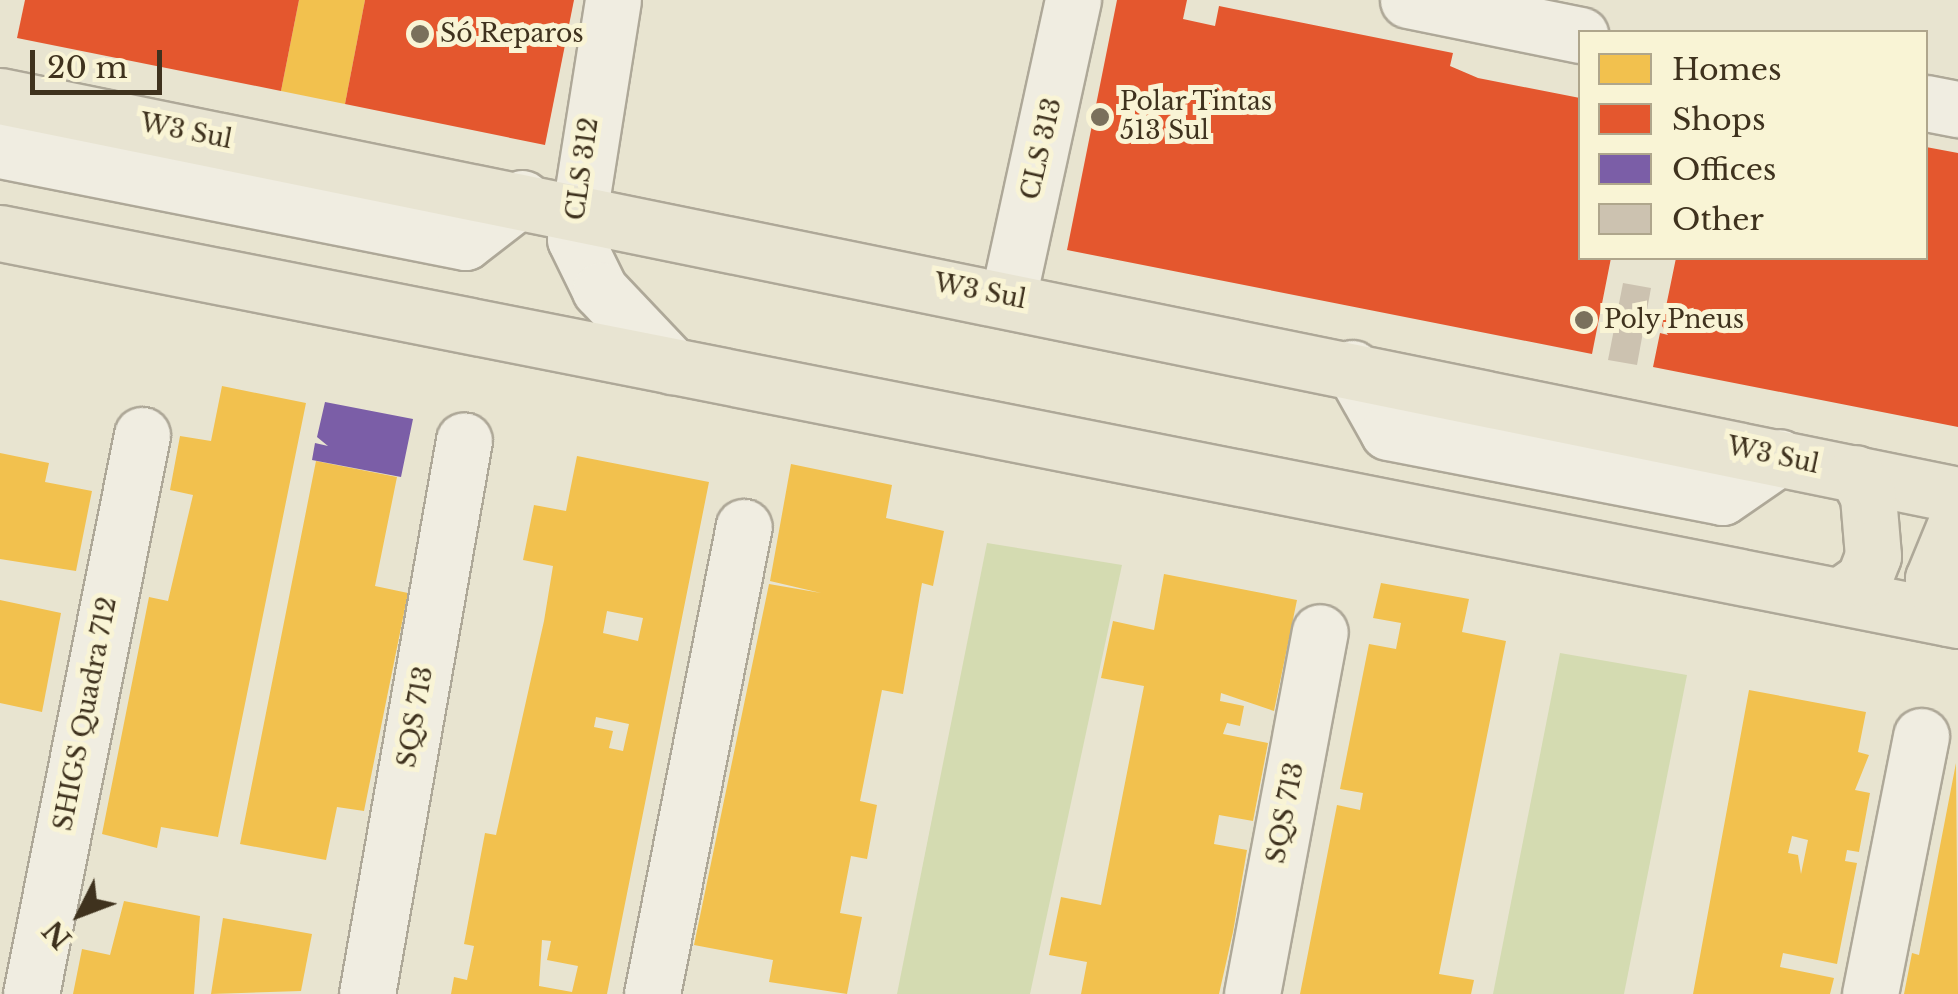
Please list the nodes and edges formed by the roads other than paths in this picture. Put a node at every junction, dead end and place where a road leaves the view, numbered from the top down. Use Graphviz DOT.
graph roads {
  1 [pos="613,0"];
  2 [pos="1073,0"];
  3 [pos="1408,0"];
  4 [pos="1578,34"];
  5 [pos="0,96"];
  6 [pos="1928,103"];
  7 [pos="1958,109"];
  8 [pos="0,150"];
  9 [pos="522,198"];
  10 [pos="574,208"];
  11 [pos="0,233"];
  12 [pos="1008,298"];
  13 [pos="672,366"];
  14 [pos="142,435"];
  15 [pos="464,440"];
  16 [pos="1855,473"];
  17 [pos="1958,494"];
  18 [pos="1958,518"];
  19 [pos="744,527"];
  20 [pos="1840,596"];
  21 [pos="1953,619"];
  22 [pos="1320,632"];
  23 [pos="1921,736"];
  24 [pos="31,994"];
  25 [pos="368,994"];
  26 [pos="652,994"];
  27 [pos="1252,994"];
  28 [pos="1870,994"];
  1 -- 10 [label="street, CLS 312"];
  2 -- 12 [label="street, CLS 313"];
  3 -- 4 [label="street"];
  5 -- 9 [label="main road, W3 Sul"];
  6 -- 7 [label="street"];
  8 -- 9 [label="street"];
  9 -- 10 [label="main road, W3 Sul"];
  10 -- 12 [label="main road, W3 Sul"];
  10 -- 13 [label="street, CLS 312"];
  11 -- 13 [label="main road"];
  12 -- 16 [label="main road, W3 Sul"];
  13 -- 20 [label="main road"];
  14 -- 24 [label="street, SHIGS Quadra 712"];
  15 -- 25 [label="street, SQS 713"];
  16 -- 17 [label="main road, W3 Sul"];
  16 -- 20 [label="main road"];
  18 -- 21 [label="main road"];
  19 -- 26 [label="street"];
  20 -- 21 [label="main road"];
  22 -- 27 [label="street, SQS 713"];
  23 -- 28 [label="street"];
}
